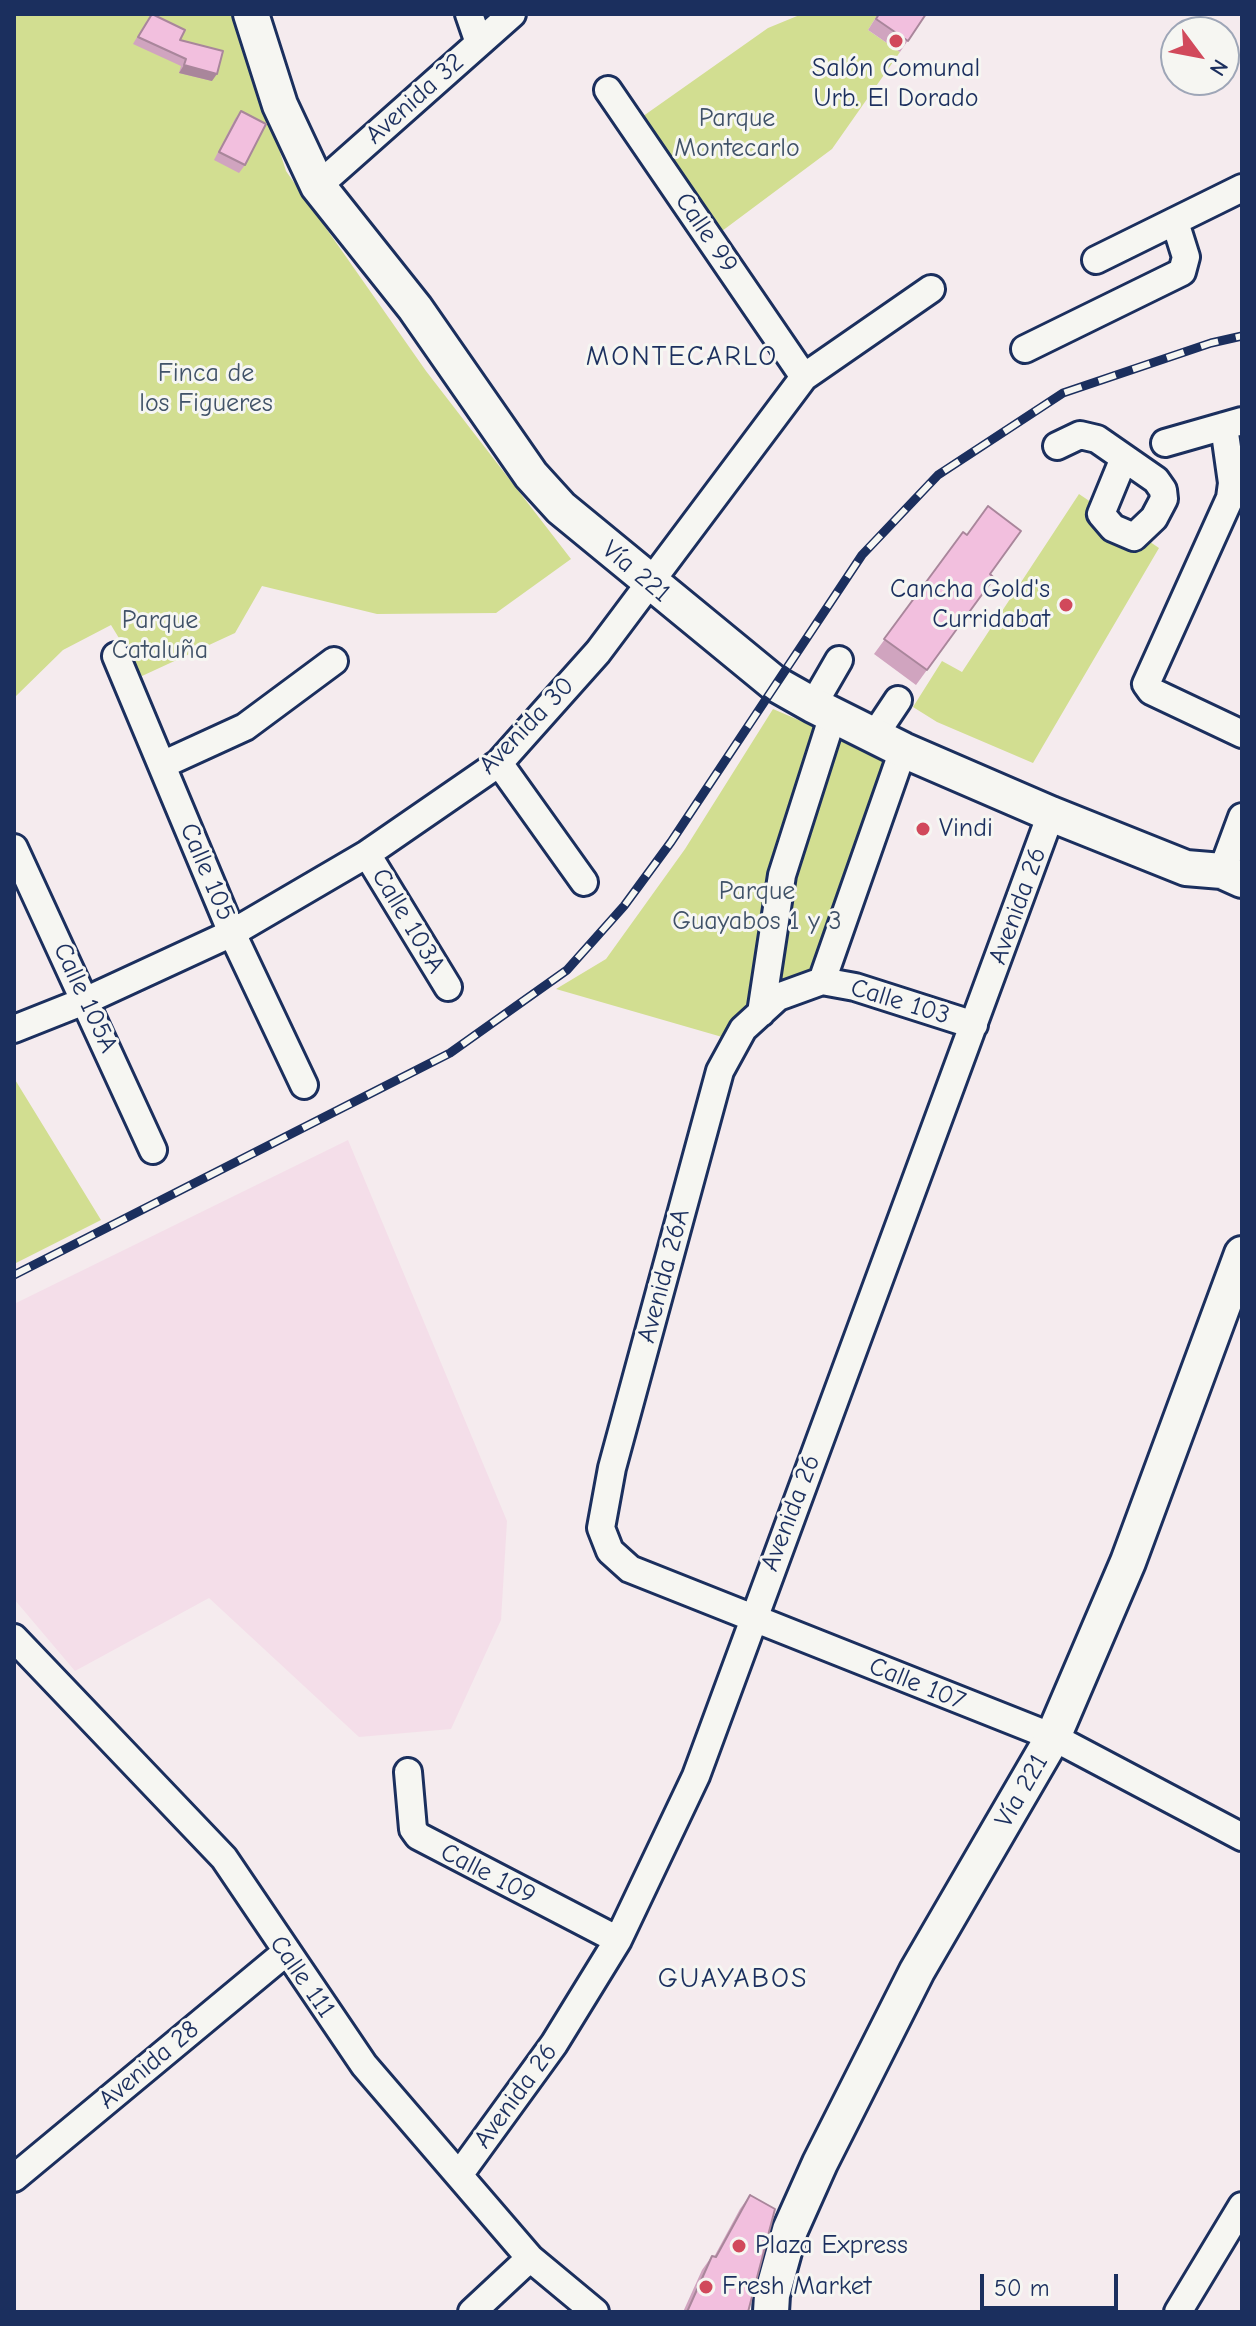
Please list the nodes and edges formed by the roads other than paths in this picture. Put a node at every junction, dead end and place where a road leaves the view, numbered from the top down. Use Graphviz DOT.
graph roads {
  1 [pos="251,14"];
  2 [pos="469,14"];
  3 [pos="512,14"];
  4 [pos="479,43"];
  5 [pos="608,90"];
  6 [pos="318,186"];
  7 [pos="1242,188"];
  8 [pos="1175,222"];
  9 [pos="1096,260"];
  10 [pos="931,289"];
  11 [pos="1025,349"];
  12 [pos="804,377"];
  13 [pos="1233,423"];
  14 [pos="1165,443"];
  15 [pos="1057,446"];
  16 [pos="1124,458"];
  17 [pos="649,583"];
  18 [pos="116,656"];
  19 [pos="839,660"];
  20 [pos="334,661"];
  21 [pos="898,700"];
  22 [pos="823,710"];
  23 [pos="1242,734"];
  24 [pos="888,743"];
  25 [pos="499,763"];
  26 [pos="162,765"];
  27 [pos="1051,814"];
  28 [pos="1242,817"];
  29 [pos="14,848"];
  30 [pos="367,854"];
  31 [pos="1232,876"];
  32 [pos="584,882"];
  33 [pos="232,933"];
  34 [pos="822,981"];
  35 [pos="448,987"];
  36 [pos="87,1000"];
  37 [pos="752,1021"];
  38 [pos="974,1025"];
  39 [pos="14,1029"];
  40 [pos="304,1085"];
  41 [pos="153,1150"];
  42 [pos="1242,1254"];
  43 [pos="601,1528"];
  44 [pos="751,1618"];
  45 [pos="14,1638"];
  46 [pos="1053,1737"];
  47 [pos="408,1772"];
  48 [pos="1242,1837"];
  49 [pos="618,1940"];
  50 [pos="285,1953"];
  51 [pos="459,2175"];
  52 [pos="14,2178"];
  53 [pos="1242,2206"];
  54 [pos="530,2258"];
  55 [pos="472,2312"];
  56 [pos="595,2312"];
  57 [pos="771,2312"];
  58 [pos="1178,2312"];
  1 -- 6 [label="main road, Vía 221"];
  2 -- 4 [label="street"];
  3 -- 4 [label="street, Avenida 32"];
  4 -- 6 [label="street, Avenida 32"];
  5 -- 12 [label="street, Calle 99"];
  6 -- 17 [label="main road, Vía 221"];
  7 -- 8 [label="street"];
  8 -- 9 [label="street"];
  8 -- 11 [label="street"];
  10 -- 12 [label="street, Avenida 30"];
  12 -- 17 [label="street, Avenida 30"];
  13 -- 14 [label="street"];
  13 -- 23 [label="street"];
  15 -- 16 [label="street"];
  17 -- 22 [label="main road, Vía 221"];
  17 -- 25 [label="street, Avenida 30"];
  18 -- 26 [label="street, Calle 105"];
  19 -- 22 [label="street"];
  20 -- 26 [label="street"];
  21 -- 24 [label="street"];
  22 -- 24 [label="main road, Vía 221"];
  22 -- 37 [label="street"];
  24 -- 27 [label="main road, Vía 221"];
  24 -- 34 [label="street"];
  25 -- 30 [label="street, Avenida 30"];
  25 -- 32 [label="street"];
  26 -- 33 [label="street, Calle 105"];
  27 -- 31 [label="main road, Vía 221"];
  27 -- 38 [label="street, Avenida 26"];
  28 -- 31 [label="street"];
  29 -- 36 [label="street, Calle 105A"];
  30 -- 33 [label="street, Avenida 30"];
  30 -- 35 [label="street, Calle 103A"];
  33 -- 36 [label="street, Avenida 30"];
  33 -- 40 [label="street, Calle 105"];
  34 -- 37 [label="street, Calle 103"];
  34 -- 38 [label="street, Calle 103"];
  36 -- 39 [label="street, Avenida 30"];
  36 -- 41 [label="street, Calle 105A"];
  37 -- 43 [label="street, Avenida 26A"];
  38 -- 44 [label="street, Avenida 26"];
  42 -- 46 [label="main road, Vía 221"];
  43 -- 44 [label="street, Calle 107"];
  44 -- 46 [label="street, Calle 107"];
  44 -- 49 [label="street, Avenida 26"];
  45 -- 50 [label="street, Calle 111"];
  46 -- 48 [label="street, Calle 107"];
  46 -- 57 [label="main road, Vía 221"];
  47 -- 49 [label="street, Calle 109"];
  49 -- 51 [label="street, Avenida 26"];
  50 -- 51 [label="street, Calle 111"];
  50 -- 52 [label="street, Avenida 28"];
  51 -- 54 [label="street, Calle 111"];
  53 -- 58 [label="street"];
  54 -- 55 [label="street"];
  54 -- 56 [label="street, Calle 111"];
}
